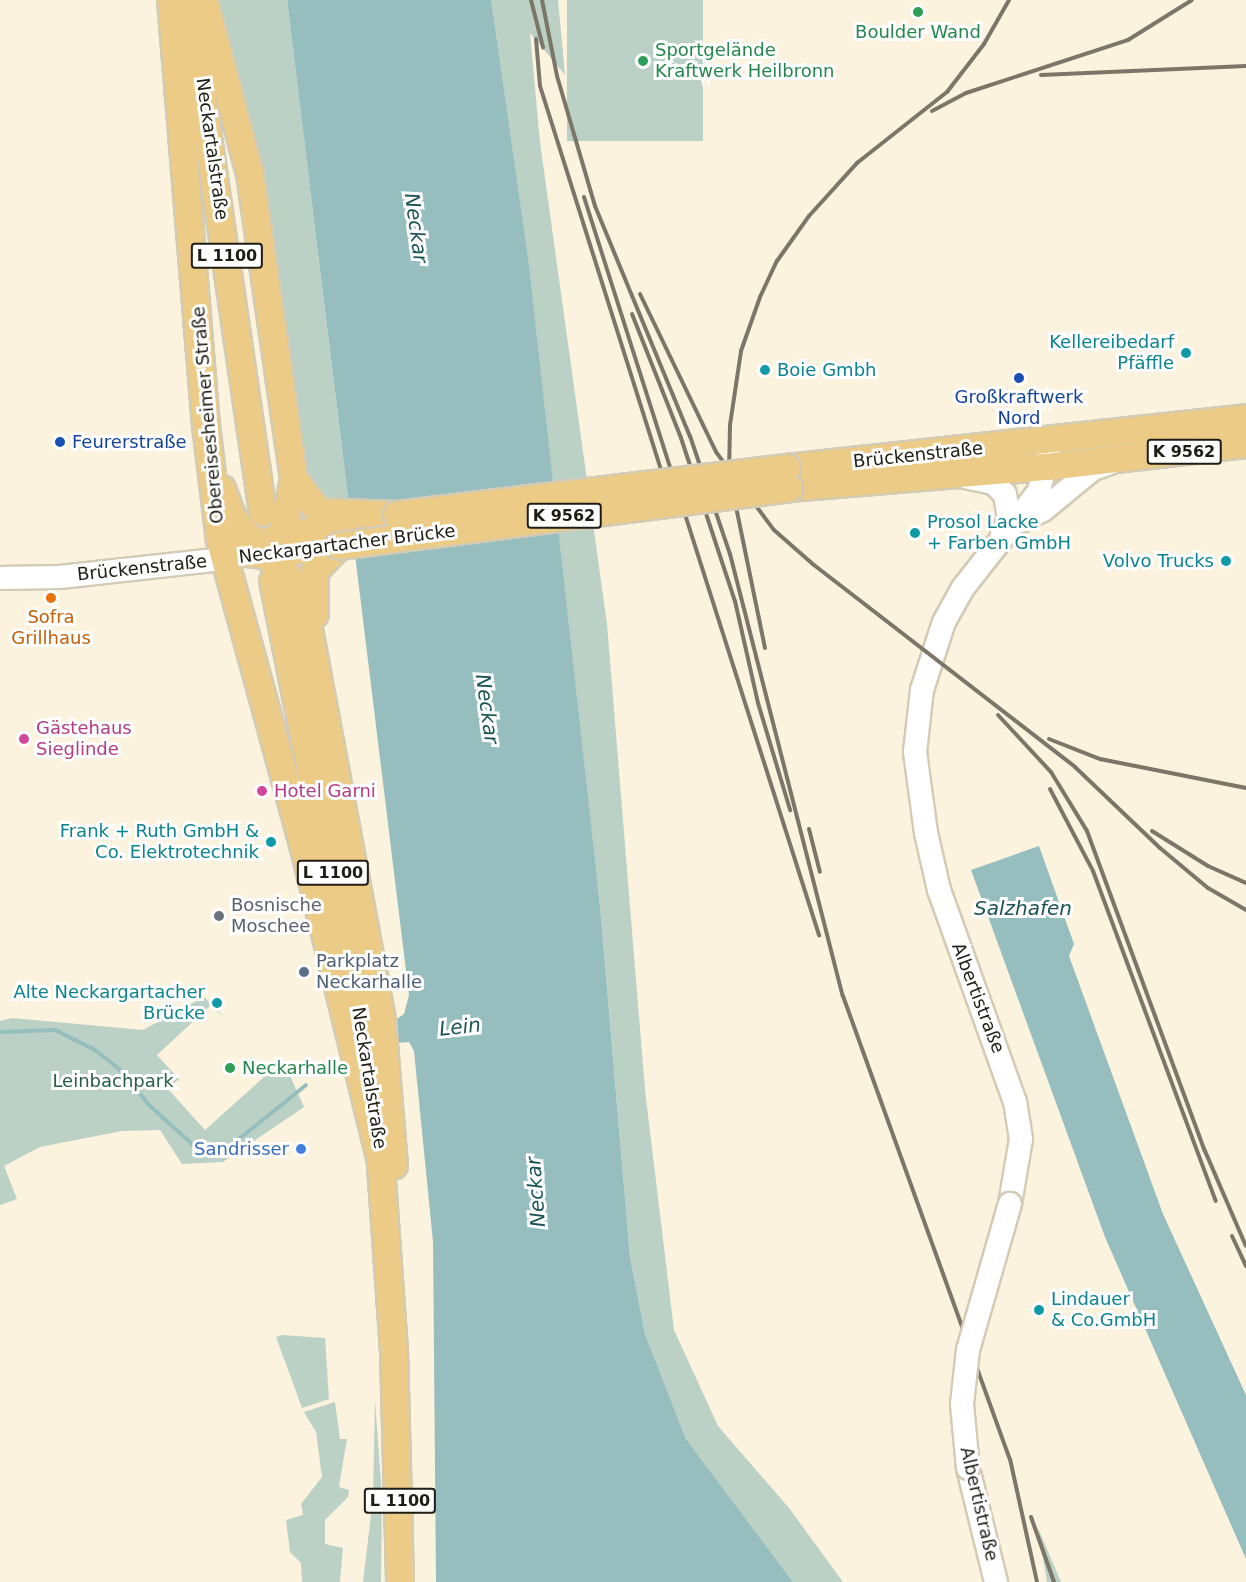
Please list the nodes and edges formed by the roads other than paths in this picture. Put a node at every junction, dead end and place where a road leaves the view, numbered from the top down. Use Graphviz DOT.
graph roads {
  1 [pos="171,0"];
  2 [pos="188,0"];
  3 [pos="204,0"];
  4 [pos="204,364"];
  5 [pos="1246,418"];
  6 [pos="1050,442"];
  7 [pos="1246,444"];
  8 [pos="1122,458"];
  9 [pos="1047,467"];
  10 [pos="954,475"];
  11 [pos="788,478"];
  12 [pos="294,479"];
  13 [pos="263,513"];
  14 [pos="1017,523"];
  15 [pos="337,528"];
  16 [pos="997,546"];
  17 [pos="257,549"];
  18 [pos="0,578"];
  19 [pos="273,581"];
  20 [pos="332,739"];
  21 [pos="382,1166"];
  22 [pos="394,1351"];
  23 [pos="400,1582"];
  24 [pos="996,1582"];
  1 -- 4 [label="main road, Obereisesheimer Straße"];
  2 -- 13 [label="main road, Neckartalstraße / L 1100"];
  3 -- 12 [label="main road"];
  4 -- 17 [label="main road"];
  4 -- 17 [label="main road, Obereisesheimer Straße"];
  5 -- 6 [label="main road, K 9562"];
  6 -- 9 [label="main road, Albertistraße"];
  6 -- 11 [label="main road, Brückenstraße / K 9562"];
  7 -- 8 [label="main road, K 9562"];
  8 -- 9 [label="main road, K 9562"];
  8 -- 14 [label="main road"];
  9 -- 10 [label="main road, Brückenstraße / K 9562"];
  9 -- 14 [label="main road, Albertistraße"];
  10 -- 11 [label="main road, Brückenstraße / K 9562"];
  10 -- 16 [label="main road"];
  11 -- 15 [label="main road, Neckargartacher Brücke / K 9562, bridge"];
  11 -- 15 [label="main road, Neckargartacher Brücke / K 9562, bridge"];
  12 -- 15 [label="main road"];
  12 -- 17 [label="main road"];
  14 -- 16 [label="main road, Albertistraße"];
  15 -- 17 [label="main road, Neckargartacher Brücke / K 9562"];
  15 -- 20 [label="main road"];
  16 -- 24 [label="main road, Albertistraße, bridge"];
  17 -- 18 [label="main road, Brückenstraße / K 9562"];
  17 -- 20 [label="main road"];
  17 -- 21 [label="main road, Obereisesheimer Straße"];
  19 -- 21 [label="main road, Neckartalstraße / L 1100"];
  20 -- 22 [label="main road"];
  21 -- 22 [label="main road, Neckartalstraße / L 1100"];
  22 -- 23 [label="main road, Neckartalstraße / L 1100"];
}
